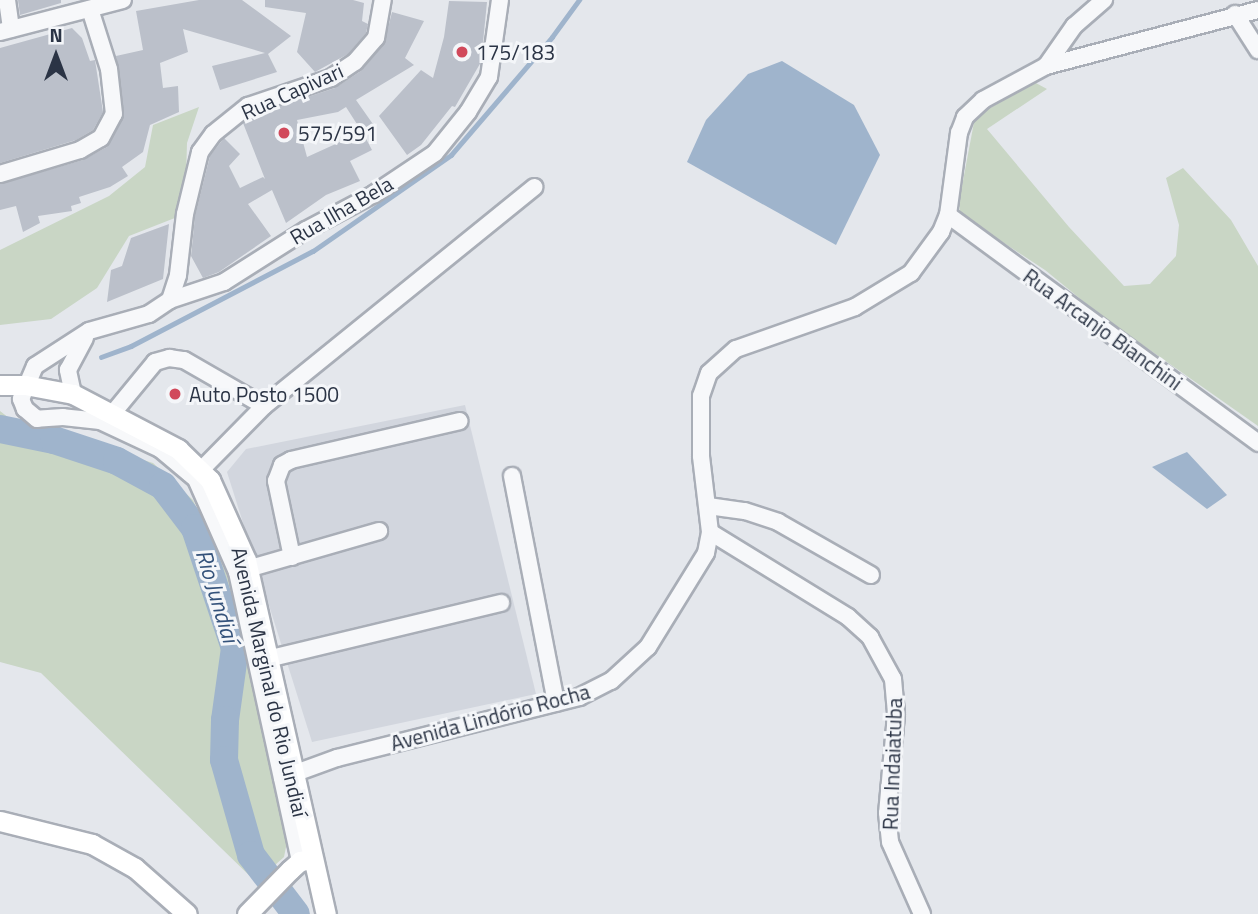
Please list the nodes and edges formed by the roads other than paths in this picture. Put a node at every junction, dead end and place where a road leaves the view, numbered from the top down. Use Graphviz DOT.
graph roads {
  1 [pos="7,0"];
  2 [pos="123,0"];
  3 [pos="383,0"];
  4 [pos="500,0"];
  5 [pos="1104,0"];
  6 [pos="90,9"];
  7 [pos="1258,10"];
  8 [pos="1235,14"];
  9 [pos="6,30"];
  10 [pos="1258,50"];
  11 [pos="1046,65"];
  12 [pos="0,174"];
  13 [pos="534,187"];
  14 [pos="948,215"];
  15 [pos="170,300"];
  16 [pos="89,331"];
  17 [pos="38,363"];
  18 [pos="68,370"];
  19 [pos="0,385"];
  20 [pos="25,385"];
  21 [pos="73,394"];
  22 [pos="264,406"];
  23 [pos="107,417"];
  24 [pos="460,421"];
  25 [pos="1258,443"];
  26 [pos="195,472"];
  27 [pos="512,476"];
  28 [pos="708,506"];
  29 [pos="379,531"];
  30 [pos="710,532"];
  31 [pos="292,557"];
  32 [pos="243,571"];
  33 [pos="871,575"];
  34 [pos="501,603"];
  35 [pos="262,660"];
  36 [pos="555,703"];
  37 [pos="288,777"];
  38 [pos="0,821"];
  39 [pos="301,863"];
  40 [pos="187,914"];
  41 [pos="247,914"];
  42 [pos="326,914"];
  43 [pos="922,914"];
  1 -- 9 [label="street"];
  2 -- 6 [label="street"];
  3 -- 15 [label="street, Rua Capivari"];
  4 -- 15 [label="street, Rua Ilha Bela"];
  5 -- 11 [label="street"];
  6 -- 9 [label="street"];
  6 -- 12 [label="street"];
  7 -- 8 [label="street, Avenida Lindório Rocha"];
  8 -- 10 [label="street"];
  8 -- 11 [label="street, Avenida Lindório Rocha"];
  11 -- 14 [label="street, Avenida Lindório Rocha"];
  13 -- 22 [label="street"];
  14 -- 25 [label="street, Rua Arcanjo Bianchini"];
  14 -- 28 [label="street, Avenida Lindório Rocha"];
  15 -- 16 [label="street, Rua Ilha Bela"];
  16 -- 17 [label="street, Rua Ilha Bela"];
  16 -- 18 [label="street"];
  17 -- 18 [label="street"];
  17 -- 20 [label="street, Rua Ilha Bela"];
  18 -- 21 [label="street"];
  19 -- 20 [label="main road, Avenida Marginal do Rio Jundiaí"];
  20 -- 21 [label="main road, Avenida Marginal do Rio Jundiaí"];
  20 -- 23 [label="street"];
  21 -- 23 [label="main road, Avenida Marginal do Rio Jundiaí"];
  22 -- 23 [label="street"];
  22 -- 26 [label="street"];
  23 -- 26 [label="main road, Avenida Marginal do Rio Jundiaí"];
  24 -- 31 [label="street"];
  26 -- 32 [label="main road, Avenida Marginal do Rio Jundiaí"];
  27 -- 36 [label="street"];
  28 -- 30 [label="street, Avenida Lindório Rocha"];
  28 -- 33 [label="street"];
  29 -- 31 [label="street"];
  30 -- 36 [label="street, Avenida Lindório Rocha"];
  30 -- 43 [label="street, Rua Indaiatuba"];
  31 -- 32 [label="street"];
  32 -- 35 [label="main road, Avenida Marginal do Rio Jundiaí"];
  34 -- 35 [label="street"];
  35 -- 37 [label="main road, Avenida Marginal do Rio Jundiaí"];
  36 -- 37 [label="street, Avenida Lindório Rocha"];
  37 -- 39 [label="main road, Avenida Marginal do Rio Jundiaí"];
  38 -- 40 [label="main road"];
  39 -- 41 [label="main road"];
  39 -- 42 [label="main road, Avenida Marginal do Rio Jundiaí"];
}
